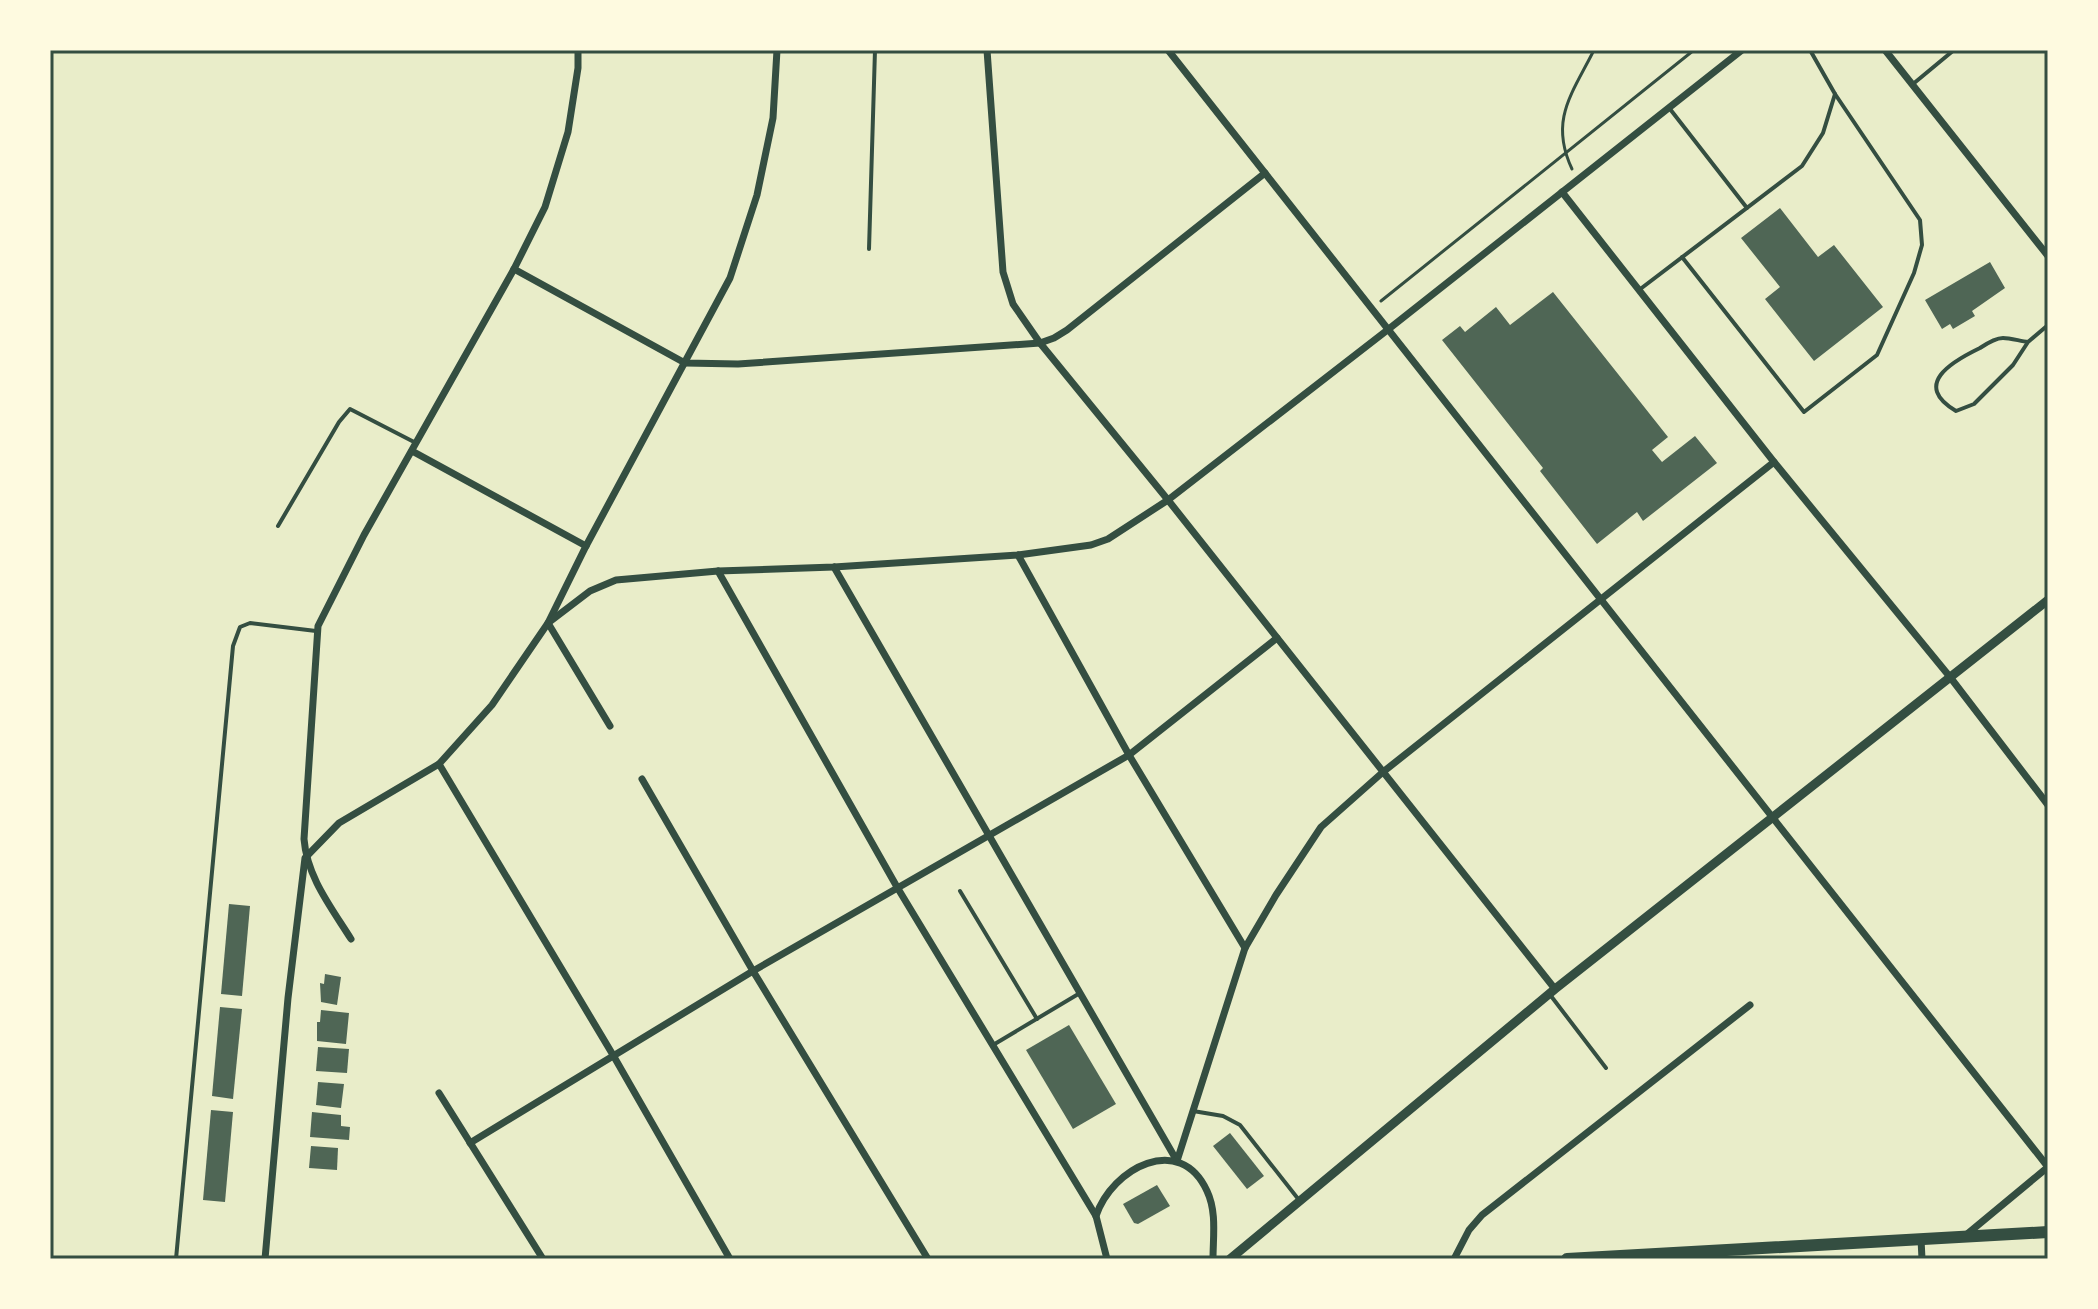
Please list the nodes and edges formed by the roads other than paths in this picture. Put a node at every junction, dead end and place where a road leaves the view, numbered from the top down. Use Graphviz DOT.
graph roads {
  1 [pos="578,50"];
  2 [pos="777,50"];
  3 [pos="875,50"];
  4 [pos="987,50"];
  5 [pos="1168,50"];
  6 [pos="1742,50"];
  7 [pos="1810,50"];
  8 [pos="1885,50"];
  9 [pos="1954,50"];
  10 [pos="1912,84"];
  11 [pos="1835,94"];
  12 [pos="1669,107"];
  13 [pos="1265,173"];
  14 [pos="1562,192"];
  15 [pos="1747,208"];
  16 [pos="2045,246"];
  17 [pos="869,249"];
  18 [pos="2048,256"];
  19 [pos="1682,257"];
  20 [pos="514,269"];
  21 [pos="1639,290"];
  22 [pos="2048,325"];
  23 [pos="1390,328"];
  24 [pos="2028,342"];
  25 [pos="1040,343"];
  26 [pos="685,363"];
  27 [pos="416,443"];
  28 [pos="412,451"];
  29 [pos="1774,462"];
  30 [pos="1168,500"];
  31 [pos="278,526"];
  32 [pos="586,546"];
  33 [pos="1018,555"];
  34 [pos="834,567"];
  35 [pos="718,571"];
  36 [pos="1600,600"];
  37 [pos="2048,600"];
  38 [pos="548,623"];
  39 [pos="318,629"];
  40 [pos="1277,638"];
  41 [pos="1950,677"];
  42 [pos="610,726"];
  43 [pos="1129,755"];
  44 [pos="439,764"];
  45 [pos="1383,772"];
  46 [pos="642,779"];
  47 [pos="2048,805"];
  48 [pos="1773,818"];
  49 [pos="989,835"];
  50 [pos="305,858"];
  51 [pos="897,887"];
  52 [pos="960,891"];
  53 [pos="351,939"];
  54 [pos="1245,948"];
  55 [pos="753,971"];
  56 [pos="1552,991"];
  57 [pos="1080,993"];
  58 [pos="1750,1005"];
  59 [pos="1037,1019"];
  60 [pos="993,1045"];
  61 [pos="613,1055"];
  62 [pos="1606,1068"];
  63 [pos="439,1093"];
  64 [pos="1193,1111"];
  65 [pos="470,1143"];
  66 [pos="1177,1161"];
  67 [pos="2048,1167"];
  68 [pos="1300,1201"];
  69 [pos="1096,1216"];
  70 [pos="2048,1232"];
  71 [pos="1964,1237"];
  72 [pos="1921,1239"];
  73 [pos="1711,1255"];
  74 [pos="176,1259"];
  75 [pos="265,1259"];
  76 [pos="543,1259"];
  77 [pos="730,1259"];
  78 [pos="928,1259"];
  79 [pos="1107,1259"];
  80 [pos="1213,1259"];
  81 [pos="1230,1259"];
  82 [pos="1454,1259"];
  83 [pos="1567,1259"];
  84 [pos="1922,1259"];
  1 -- 20 [label="street"];
  2 -- 26 [label="street"];
  3 -- 17 [label="lane"];
  4 -- 25 [label="street"];
  5 -- 13 [label="street"];
  6 -- 12 [label="street"];
  7 -- 11 [label="lane"];
  8 -- 10 [label="street"];
  9 -- 10 [label="lane"];
  10 -- 16 [label="street"];
  11 -- 15 [label="lane"];
  11 -- 19 [label="lane"];
  12 -- 14 [label="street"];
  12 -- 15 [label="lane"];
  13 -- 23 [label="street"];
  13 -- 25 [label="street"];
  14 -- 21 [label="street"];
  14 -- 23 [label="street"];
  15 -- 19 [label="lane"];
  16 -- 18 [label="street"];
  19 -- 21 [label="lane"];
  20 -- 26 [label="street"];
  20 -- 27 [label="street"];
  21 -- 29 [label="street"];
  22 -- 24 [label="lane"];
  23 -- 30 [label="street"];
  23 -- 36 [label="street"];
  24 -- 24 [label="lane"];
  25 -- 26 [label="street"];
  25 -- 30 [label="street"];
  26 -- 32 [label="street"];
  27 -- 28 [label="street"];
  27 -- 31 [label="lane"];
  28 -- 32 [label="street"];
  28 -- 39 [label="street"];
  29 -- 36 [label="street"];
  29 -- 41 [label="street"];
  30 -- 33 [label="street"];
  30 -- 40 [label="street"];
  32 -- 38 [label="street"];
  33 -- 34 [label="street"];
  33 -- 43 [label="street"];
  34 -- 35 [label="street"];
  34 -- 49 [label="street"];
  35 -- 38 [label="street"];
  35 -- 51 [label="street"];
  36 -- 45 [label="street"];
  36 -- 48 [label="street"];
  37 -- 41 [label="street"];
  38 -- 42 [label="street"];
  38 -- 44 [label="street"];
  39 -- 50 [label="street"];
  39 -- 74 [label="lane"];
  40 -- 43 [label="street"];
  40 -- 45 [label="street"];
  41 -- 47 [label="street"];
  41 -- 48 [label="street"];
  43 -- 49 [label="street"];
  43 -- 54 [label="street"];
  44 -- 50 [label="street"];
  44 -- 61 [label="street"];
  45 -- 54 [label="street"];
  45 -- 56 [label="street"];
  46 -- 55 [label="street"];
  48 -- 56 [label="street"];
  48 -- 67 [label="street"];
  49 -- 51 [label="street"];
  49 -- 57 [label="street"];
  50 -- 53 [label="street"];
  50 -- 75 [label="street"];
  51 -- 55 [label="street"];
  51 -- 60 [label="street"];
  52 -- 59 [label="lane"];
  54 -- 64 [label="street"];
  55 -- 61 [label="street"];
  55 -- 78 [label="street"];
  56 -- 62 [label="lane"];
  56 -- 68 [label="street"];
  57 -- 59 [label="lane"];
  57 -- 66 [label="street"];
  58 -- 82 [label="street"];
  59 -- 60 [label="lane"];
  60 -- 69 [label="street"];
  61 -- 65 [label="street"];
  61 -- 77 [label="street"];
  63 -- 65 [label="street"];
  64 -- 66 [label="street"];
  64 -- 68 [label="lane"];
  65 -- 76 [label="street"];
  66 -- 69 [label="street"];
  66 -- 80 [label="street"];
  67 -- 71 [label="street"];
  68 -- 81 [label="street"];
  69 -- 79 [label="street"];
  70 -- 71 [label="main road"];
  71 -- 72 [label="main road"];
  72 -- 73 [label="main road"];
  72 -- 84 [label="street"];
  73 -- 83 [label="main road"];
}
